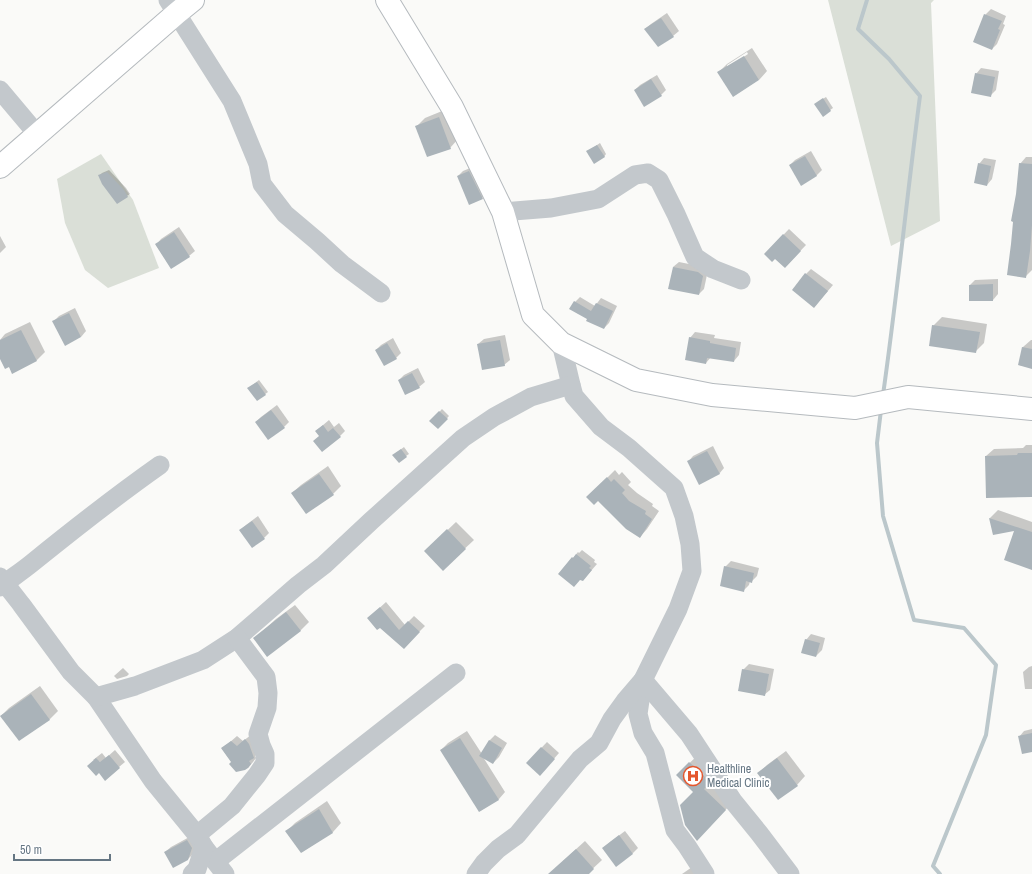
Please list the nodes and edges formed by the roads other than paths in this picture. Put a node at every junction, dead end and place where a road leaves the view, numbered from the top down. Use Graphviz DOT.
graph roads {
  1 [pos="387,0"];
  2 [pos="179,4"];
  3 [pos="0,90"];
  4 [pos="37,134"];
  5 [pos="0,167"];
  6 [pos="503,212"];
  7 [pos="741,280"];
  8 [pos="381,293"];
  9 [pos="561,343"];
  10 [pos="571,385"];
  11 [pos="1032,409"];
  12 [pos="160,465"];
  13 [pos="2,582"];
  14 [pos="237,638"];
  15 [pos="456,673"];
  16 [pos="644,680"];
  17 [pos="96,697"];
  18 [pos="210,854"];
  19 [pos="192,874"];
  20 [pos="476,874"];
  21 [pos="705,874"];
  22 [pos="790,874"];
  1 -- 6 [label="main road"];
  2 -- 4 [label="main road"];
  2 -- 8 [label="street"];
  3 -- 4 [label="street"];
  4 -- 5 [label="main road"];
  6 -- 7 [label="street"];
  6 -- 9 [label="main road"];
  9 -- 10 [label="street"];
  9 -- 11 [label="main road"];
  10 -- 14 [label="street"];
  10 -- 16 [label="street"];
  12 -- 13 [label="street"];
  13 -- 17 [label="street"];
  14 -- 17 [label="street"];
  14 -- 18 [label="street"];
  15 -- 18 [label="street"];
  16 -- 20 [label="street"];
  16 -- 21 [label="street"];
  16 -- 22 [label="street"];
  17 -- 18 [label="street"];
  18 -- 19 [label="street"];
}
